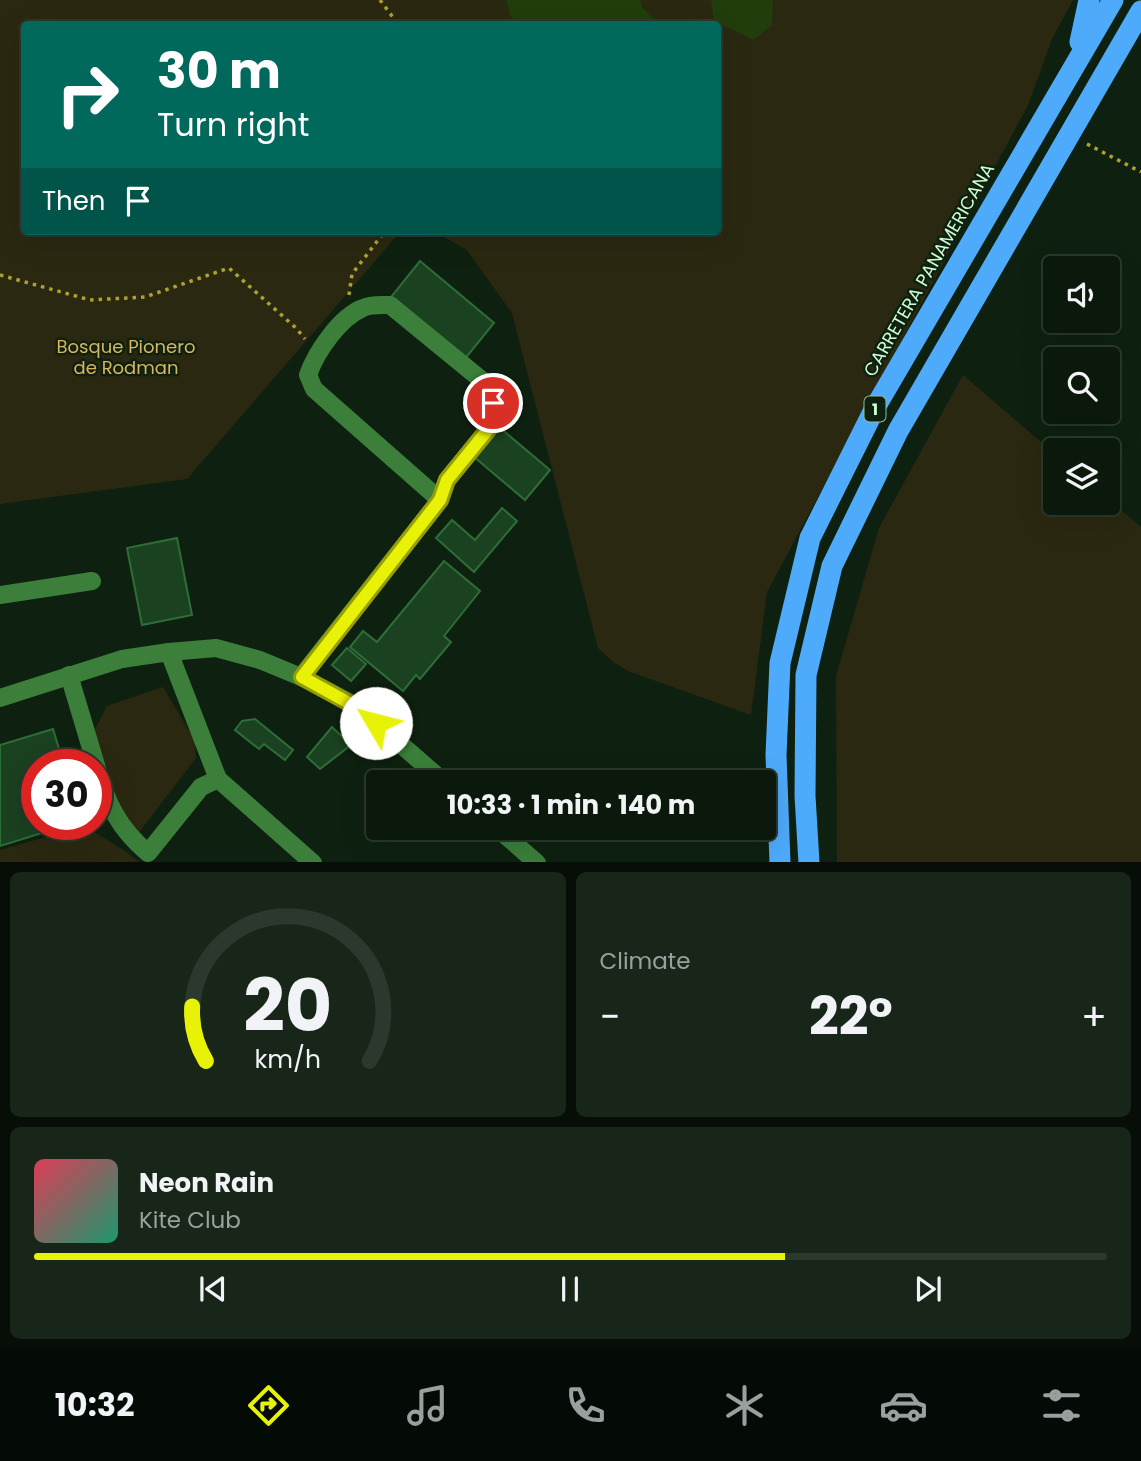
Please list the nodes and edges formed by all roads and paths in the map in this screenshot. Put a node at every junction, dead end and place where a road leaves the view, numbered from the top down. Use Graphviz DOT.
graph roads {
  1 [pos="380,0"];
  2 [pos="1089,0"];
  3 [pos="1113,0"];
  4 [pos="1141,11"];
  5 [pos="396,21"];
  6 [pos="1072,69"];
  7 [pos="1070,135"];
  8 [pos="1141,172"];
  9 [pos="382,235"];
  10 [pos="0,275"];
  11 [pos="346,318"];
  12 [pos="317,354"];
  13 [pos="440,500"];
  14 [pos="92,581"];
  15 [pos="0,595"];
  16 [pos="169,652"];
  17 [pos="69,675"];
  18 [pos="302,677"];
  19 [pos="0,698"];
  20 [pos="91,749"];
  21 [pos="430,770"];
  22 [pos="218,779"];
  23 [pos="112,809"];
  24 [pos="511,840"];
  25 [pos="312,862"];
  26 [pos="536,862"];
  27 [pos="780,862"];
  28 [pos="809,862"];
  1 -- 5 [label="path"];
  2 -- 6 [label="highway"];
  3 -- 6 [label="highway, CARRETERA PANAMERICANA / 1"];
  4 -- 7 [label="highway, 1"];
  6 -- 27 [label="highway, CARRETERA PANAMERICANA / 1"];
  7 -- 8 [label="path"];
  7 -- 28 [label="highway, 1"];
  9 -- 11 [label="path"];
  10 -- 12 [label="path"];
  11 -- 12 [label="street"];
  11 -- 13 [label="street"];
  12 -- 13 [label="street"];
  13 -- 18 [label="street"];
  14 -- 15 [label="street"];
  16 -- 17 [label="street"];
  16 -- 18 [label="street"];
  16 -- 22 [label="street"];
  17 -- 19 [label="street"];
  17 -- 20 [label="street"];
  18 -- 21 [label="street"];
  22 -- 23 [label="street"];
  22 -- 25 [label="street"];
  24 -- 26 [label="street"];
}
